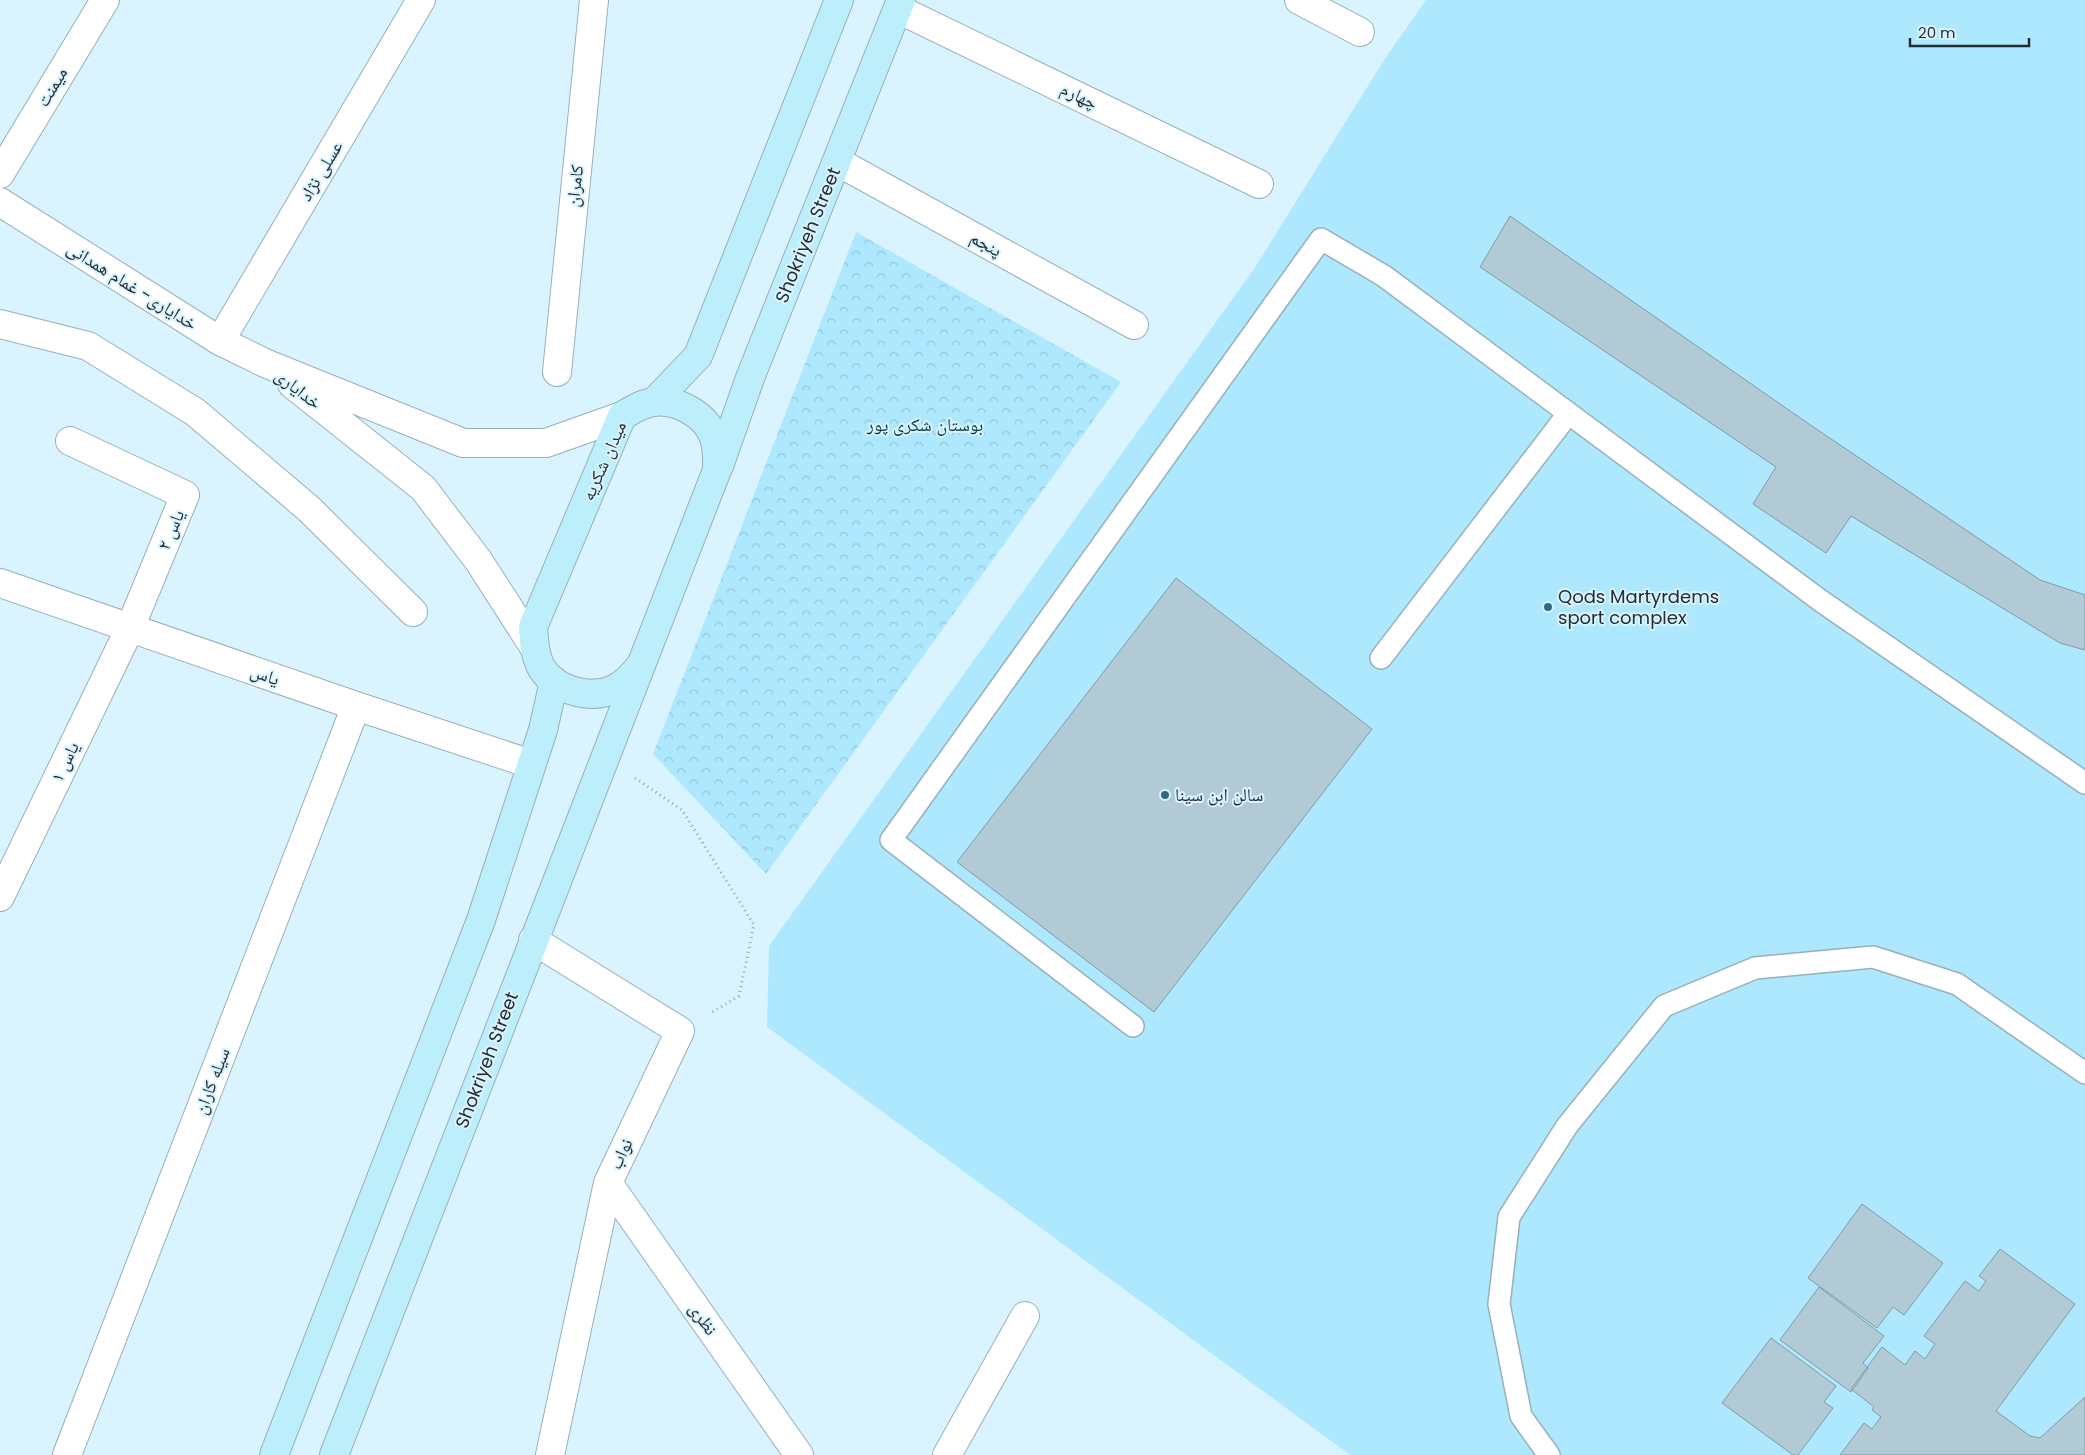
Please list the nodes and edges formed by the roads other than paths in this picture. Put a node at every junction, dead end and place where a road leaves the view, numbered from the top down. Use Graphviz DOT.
graph roads {
  1 [pos="105,0"];
  2 [pos="421,0"];
  3 [pos="594,0"];
  4 [pos="839,0"];
  5 [pos="1299,0"];
  6 [pos="900,4"];
  7 [pos="1360,32"];
  8 [pos="838,162"];
  9 [pos="0,174"];
  10 [pos="1259,184"];
  11 [pos="0,202"];
  12 [pos="0,324"];
  13 [pos="1134,326"];
  14 [pos="220,341"];
  15 [pos="267,364"];
  16 [pos="557,372"];
  17 [pos="654,402"];
  18 [pos="1568,414"];
  19 [pos="622,416"];
  20 [pos="70,440"];
  21 [pos="717,470"];
  22 [pos="0,583"];
  23 [pos="413,612"];
  24 [pos="130,628"];
  25 [pos="534,647"];
  26 [pos="1381,658"];
  27 [pos="641,665"];
  28 [pos="554,681"];
  29 [pos="356,706"];
  30 [pos="531,764"];
  31 [pos="2085,783"];
  32 [pos="0,897"];
  33 [pos="533,940"];
  34 [pos="1133,1026"];
  35 [pos="2085,1073"];
  36 [pos="608,1183"];
  37 [pos="1025,1316"];
  38 [pos="67,1455"];
  39 [pos="274,1455"];
  40 [pos="334,1455"];
  41 [pos="550,1455"];
  42 [pos="799,1455"];
  43 [pos="947,1455"];
  44 [pos="1549,1455"];
  1 -- 9 [label="street, میمنت"];
  2 -- 14 [label="street, عسلی نژاد"];
  3 -- 16 [label="street, کامران"];
  4 -- 17 [label="main road"];
  5 -- 7 [label="street"];
  6 -- 8 [label="main road, Shokriyeh Street"];
  6 -- 10 [label="street, چهارم"];
  8 -- 13 [label="street, پنجم"];
  8 -- 21 [label="main road, Shokriyeh Street"];
  11 -- 14 [label="street, خدایاری- غمام همدانی"];
  12 -- 23 [label="street"];
  14 -- 15 [label="street, خدایاری- غمام همدانی"];
  15 -- 19 [label="street, خدایاری"];
  15 -- 25 [label="street, خدایاری"];
  17 -- 19 [label="main road, میدان شکریه"];
  17 -- 21 [label="main road, میدان شکریه"];
  18 -- 26 [label="lane"];
  18 -- 31 [label="lane"];
  18 -- 34 [label="lane"];
  19 -- 25 [label="main road, میدان شکریه"];
  20 -- 24 [label="street, یاس ۲"];
  21 -- 27 [label="main road, میدان شکریه"];
  22 -- 24 [label="street, یاس"];
  24 -- 29 [label="street, یاس"];
  24 -- 32 [label="street, یاس ۱"];
  25 -- 28 [label="main road, میدان شکریه"];
  27 -- 28 [label="main road, میدان شکریه"];
  27 -- 33 [label="main road, Shokriyeh Street"];
  28 -- 30 [label="main road"];
  29 -- 30 [label="street, یاس"];
  29 -- 38 [label="street, سیله کاران"];
  30 -- 39 [label="main road"];
  33 -- 36 [label="street, نواب"];
  33 -- 40 [label="main road, Shokriyeh Street"];
  35 -- 44 [label="lane"];
  36 -- 41 [label="street, نواب"];
  36 -- 42 [label="street, نظری"];
  37 -- 43 [label="street"];
}
